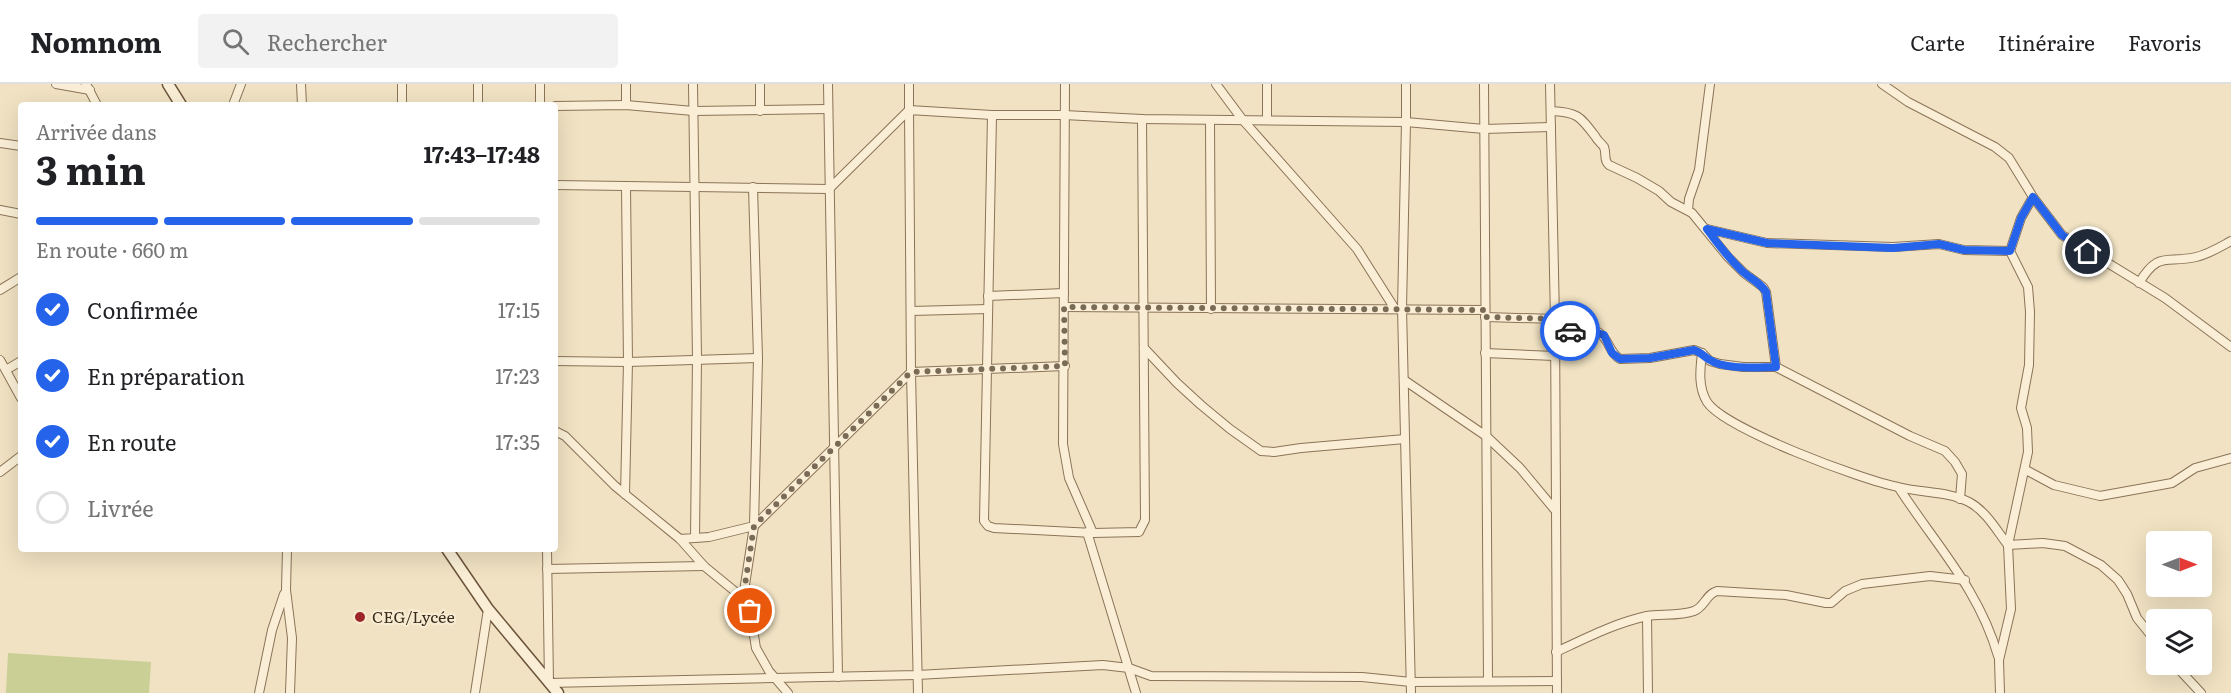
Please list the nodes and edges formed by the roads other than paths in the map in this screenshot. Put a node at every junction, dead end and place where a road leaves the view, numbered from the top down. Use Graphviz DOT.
graph roads {
  1 [pos="56,84"];
  2 [pos="168,84"];
  3 [pos="242,84"];
  4 [pos="301,84"];
  5 [pos="402,84"];
  6 [pos="478,84"];
  7 [pos="540,84"];
  8 [pos="626,84"];
  9 [pos="693,84"];
  10 [pos="760,84"];
  11 [pos="828,84"];
  12 [pos="909,84"];
  13 [pos="1065,84"];
  14 [pos="1216,84"];
  15 [pos="1267,84"];
  16 [pos="1407,84"];
  17 [pos="1484,84"];
  18 [pos="1550,84"];
  19 [pos="1710,84"];
  20 [pos="1882,84"];
  21 [pos="88,87"];
  22 [pos="96,102"];
  23 [pos="179,102"];
  24 [pos="234,102"];
  25 [pos="302,102"];
  26 [pos="402,102"];
  27 [pos="478,102"];
  28 [pos="540,102"];
  29 [pos="627,105"];
  30 [pos="558,106"];
  31 [pos="828,110"];
  32 [pos="909,110"];
  33 [pos="693,111"];
  34 [pos="760,111"];
  35 [pos="1551,111"];
  36 [pos="992,115"];
  37 [pos="1064,115"];
  38 [pos="1142,119"];
  39 [pos="1242,119"];
  40 [pos="1267,119"];
  41 [pos="1210,121"];
  42 [pos="1406,122"];
  43 [pos="1551,127"];
  44 [pos="1484,129"];
  45 [pos="0,142"];
  46 [pos="18,145"];
  47 [pos="558,185"];
  48 [pos="753,187"];
  49 [pos="626,188"];
  50 [pos="694,188"];
  51 [pos="828,189"];
  52 [pos="2033,197"];
  53 [pos="0,210"];
  54 [pos="1688,210"];
  55 [pos="18,213"];
  56 [pos="1707,229"];
  57 [pos="2231,241"];
  58 [pos="2010,251"];
  59 [pos="18,279"];
  60 [pos="2139,283"];
  61 [pos="0,290"];
  62 [pos="1064,293"];
  63 [pos="988,296"];
  64 [pos="1064,307"];
  65 [pos="1144,308"];
  66 [pos="1399,308"];
  67 [pos="988,309"];
  68 [pos="1211,309"];
  69 [pos="911,311"];
  70 [pos="1485,314"];
  71 [pos="1555,319"];
  72 [pos="1555,330"];
  73 [pos="2231,347"];
  74 [pos="1144,348"];
  75 [pos="1485,353"];
  76 [pos="1702,353"];
  77 [pos="1555,356"];
  78 [pos="697,358"];
  79 [pos="758,358"];
  80 [pos="0,360"];
  81 [pos="558,361"];
  82 [pos="628,362"];
  83 [pos="18,364"];
  84 [pos="1065,366"];
  85 [pos="1776,367"];
  86 [pos="986,369"];
  87 [pos="6,370"];
  88 [pos="911,372"];
  89 [pos="1404,380"];
  90 [pos="18,391"];
  91 [pos="558,432"];
  92 [pos="1486,436"];
  93 [pos="1405,440"];
  94 [pos="834,448"];
  95 [pos="18,458"];
  96 [pos="2231,458"];
  97 [pos="2026,470"];
  98 [pos="0,472"];
  99 [pos="1899,488"];
  100 [pos="625,494"];
  101 [pos="1960,499"];
  102 [pos="1556,510"];
  103 [pos="754,526"];
  104 [pos="1090,532"];
  105 [pos="695,538"];
  106 [pos="680,539"];
  107 [pos="2008,545"];
  108 [pos="287,552"];
  109 [pos="449,552"];
  110 [pos="547,552"];
  111 [pos="704,566"];
  112 [pos="547,569"];
  113 [pos="1965,580"];
  114 [pos="286,590"];
  115 [pos="743,598"];
  116 [pos="488,609"];
  117 [pos="1647,616"];
  118 [pos="2146,630"];
  119 [pos="1556,652"];
  120 [pos="1999,660"];
  121 [pos="1129,668"];
  122 [pos="917,675"];
  123 [pos="2184,675"];
  124 [pos="774,677"];
  125 [pos="838,677"];
  126 [pos="1488,681"];
  127 [pos="1557,681"];
  128 [pos="549,682"];
  129 [pos="1411,682"];
  130 [pos="259,693"];
  131 [pos="290,693"];
  132 [pos="475,693"];
  133 [pos="558,693"];
  134 [pos="788,693"];
  135 [pos="918,693"];
  136 [pos="1137,693"];
  137 [pos="1412,693"];
  138 [pos="1557,693"];
  139 [pos="1648,693"];
  140 [pos="2000,693"];
  141 [pos="2200,693"];
  1 -- 21 [label="street"];
  2 -- 23 [label="main road"];
  3 -- 24 [label="street"];
  4 -- 25 [label="street"];
  5 -- 26 [label="street"];
  6 -- 27 [label="street"];
  7 -- 28 [label="street"];
  8 -- 29 [label="street"];
  9 -- 33 [label="street"];
  10 -- 34 [label="street"];
  11 -- 31 [label="street"];
  12 -- 32 [label="street"];
  13 -- 37 [label="street"];
  14 -- 39 [label="street"];
  15 -- 40 [label="street"];
  16 -- 42 [label="street"];
  17 -- 44 [label="street"];
  18 -- 35 [label="street"];
  19 -- 54 [label="street"];
  20 -- 52 [label="street"];
  21 -- 22 [label="street"];
  29 -- 30 [label="street"];
  29 -- 33 [label="street"];
  31 -- 34 [label="street"];
  31 -- 51 [label="street"];
  32 -- 36 [label="street"];
  32 -- 51 [label="street"];
  32 -- 69 [label="street"];
  33 -- 34 [label="street"];
  33 -- 50 [label="street"];
  35 -- 43 [label="street"];
  35 -- 54 [label="street"];
  36 -- 37 [label="street"];
  36 -- 63 [label="street"];
  37 -- 38 [label="street"];
  37 -- 62 [label="street"];
  38 -- 41 [label="street"];
  38 -- 65 [label="street"];
  39 -- 40 [label="street"];
  39 -- 41 [label="street"];
  39 -- 66 [label="street"];
  40 -- 42 [label="street"];
  41 -- 68 [label="street"];
  42 -- 44 [label="street"];
  42 -- 66 [label="street"];
  43 -- 44 [label="street"];
  43 -- 71 [label="street"];
  44 -- 70 [label="street"];
  45 -- 46 [label="street"];
  47 -- 49 [label="street"];
  48 -- 50 [label="street"];
  48 -- 51 [label="street"];
  48 -- 79 [label="street"];
  49 -- 50 [label="street"];
  49 -- 82 [label="street"];
  50 -- 78 [label="street"];
  51 -- 94 [label="street"];
  52 -- 58 [label="street"];
  52 -- 60 [label="street"];
  53 -- 55 [label="street"];
  54 -- 56 [label="street"];
  56 -- 58 [label="street"];
  56 -- 85 [label="street"];
  57 -- 60 [label="street"];
  58 -- 97 [label="street"];
  59 -- 61 [label="street"];
  60 -- 73 [label="street"];
  62 -- 63 [label="street"];
  62 -- 64 [label="street"];
  63 -- 67 [label="street"];
  64 -- 65 [label="street"];
  64 -- 84 [label="street"];
  65 -- 68 [label="street"];
  65 -- 74 [label="street"];
  66 -- 68 [label="street"];
  66 -- 70 [label="street"];
  66 -- 89 [label="street"];
  67 -- 69 [label="street"];
  67 -- 86 [label="street"];
  69 -- 88 [label="street"];
  70 -- 71 [label="street"];
  70 -- 75 [label="street"];
  71 -- 72 [label="street"];
  72 -- 76 [label="street"];
  72 -- 77 [label="street"];
  74 -- 93 [label="street"];
  74 -- 104 [label="street"];
  75 -- 77 [label="street"];
  75 -- 92 [label="street"];
  76 -- 85 [label="street"];
  76 -- 99 [label="street"];
  77 -- 102 [label="street"];
  78 -- 79 [label="street"];
  78 -- 82 [label="street"];
  78 -- 105 [label="street"];
  79 -- 103 [label="street"];
  80 -- 87 [label="street"];
  81 -- 82 [label="street"];
  82 -- 100 [label="street"];
  83 -- 87 [label="street"];
  84 -- 86 [label="street"];
  84 -- 104 [label="street"];
  85 -- 101 [label="street"];
  86 -- 88 [label="street"];
  86 -- 104 [label="street"];
  87 -- 90 [label="street"];
  88 -- 94 [label="street"];
  88 -- 122 [label="street"];
  89 -- 92 [label="street"];
  89 -- 93 [label="street"];
  91 -- 100 [label="street"];
  92 -- 102 [label="street"];
  92 -- 126 [label="street"];
  93 -- 129 [label="street"];
  94 -- 103 [label="street"];
  94 -- 125 [label="street"];
  95 -- 98 [label="street"];
  96 -- 97 [label="street"];
  97 -- 107 [label="street"];
  99 -- 101 [label="street"];
  99 -- 113 [label="street"];
  100 -- 106 [label="street"];
  101 -- 107 [label="street"];
  102 -- 119 [label="street"];
  103 -- 105 [label="street"];
  103 -- 115 [label="street"];
  104 -- 121 [label="street"];
  105 -- 106 [label="street"];
  106 -- 111 [label="street"];
  107 -- 118 [label="street"];
  107 -- 120 [label="street"];
  108 -- 114 [label="street"];
  109 -- 116 [label="main road"];
  110 -- 112 [label="street"];
  111 -- 112 [label="street"];
  111 -- 115 [label="street"];
  112 -- 128 [label="street"];
  113 -- 117 [label="street"];
  113 -- 120 [label="street"];
  114 -- 130 [label="street"];
  114 -- 131 [label="street"];
  115 -- 124 [label="street"];
  116 -- 128 [label="main road"];
  116 -- 132 [label="street"];
  117 -- 119 [label="street"];
  117 -- 139 [label="street"];
  119 -- 127 [label="street"];
  120 -- 140 [label="street"];
  121 -- 122 [label="street"];
  121 -- 129 [label="street"];
  121 -- 136 [label="street"];
  122 -- 125 [label="street"];
  122 -- 135 [label="street"];
  123 -- 141 [label="street"];
  124 -- 125 [label="street"];
  124 -- 128 [label="street"];
  124 -- 134 [label="street"];
  126 -- 127 [label="street"];
  126 -- 129 [label="street"];
  127 -- 138 [label="street"];
  128 -- 133 [label="main road"];
  129 -- 137 [label="street"];
}
